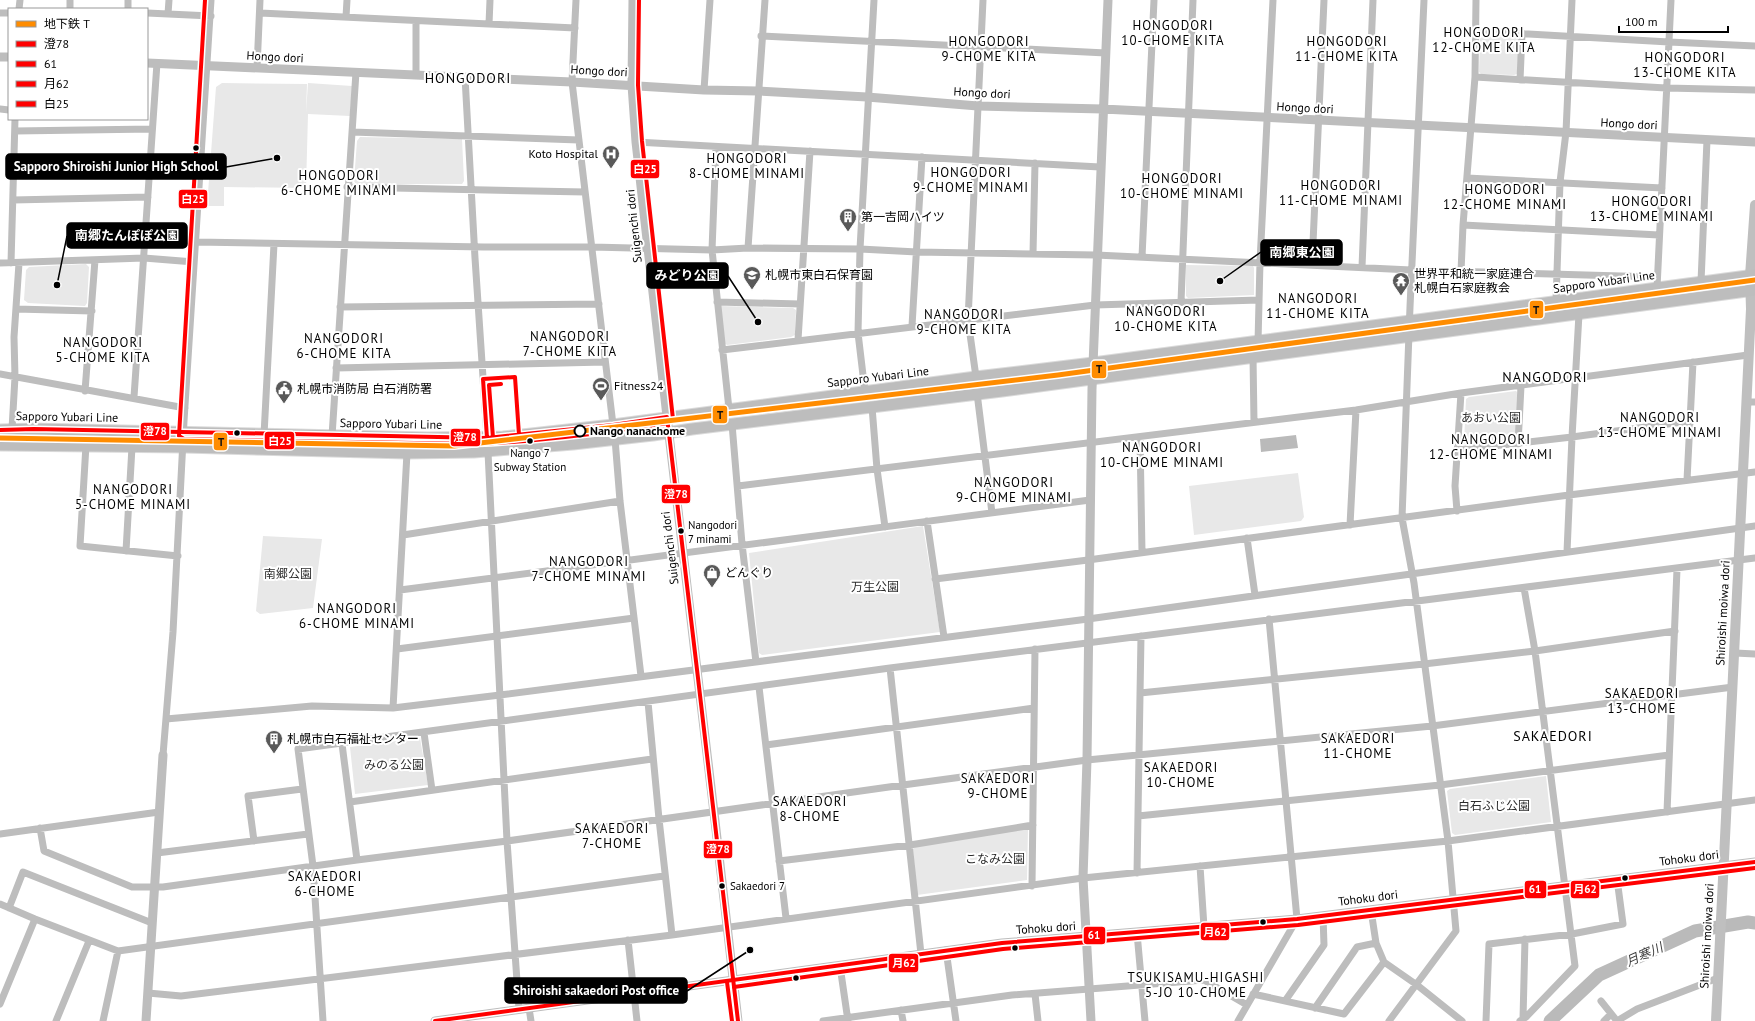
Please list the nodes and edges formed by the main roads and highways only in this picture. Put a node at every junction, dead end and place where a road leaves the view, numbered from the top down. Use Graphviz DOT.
graph roads {
  1 [pos="1755,206"];
  2 [pos="1754,236"];
  3 [pos="1753,275"];
  4 [pos="1752,290"];
  5 [pos="1751,402"];
  6 [pos="0,430"];
  7 [pos="0,445"];
  8 [pos="1716,1021"];
  1 -- 2 [label="main road, Shiroishi moiwa dori"];
  2 -- 3 [label="main road, Shiroishi moiwa dori"];
  3 -- 4 [label="main road, Shiroishi moiwa dori"];
  3 -- 6 [label="main road, Sapporo Yubari Line"];
  4 -- 5 [label="main road, Shiroishi moiwa dori"];
  4 -- 7 [label="main road"];
  5 -- 8 [label="main road, Shiroishi moiwa dori"];
}
